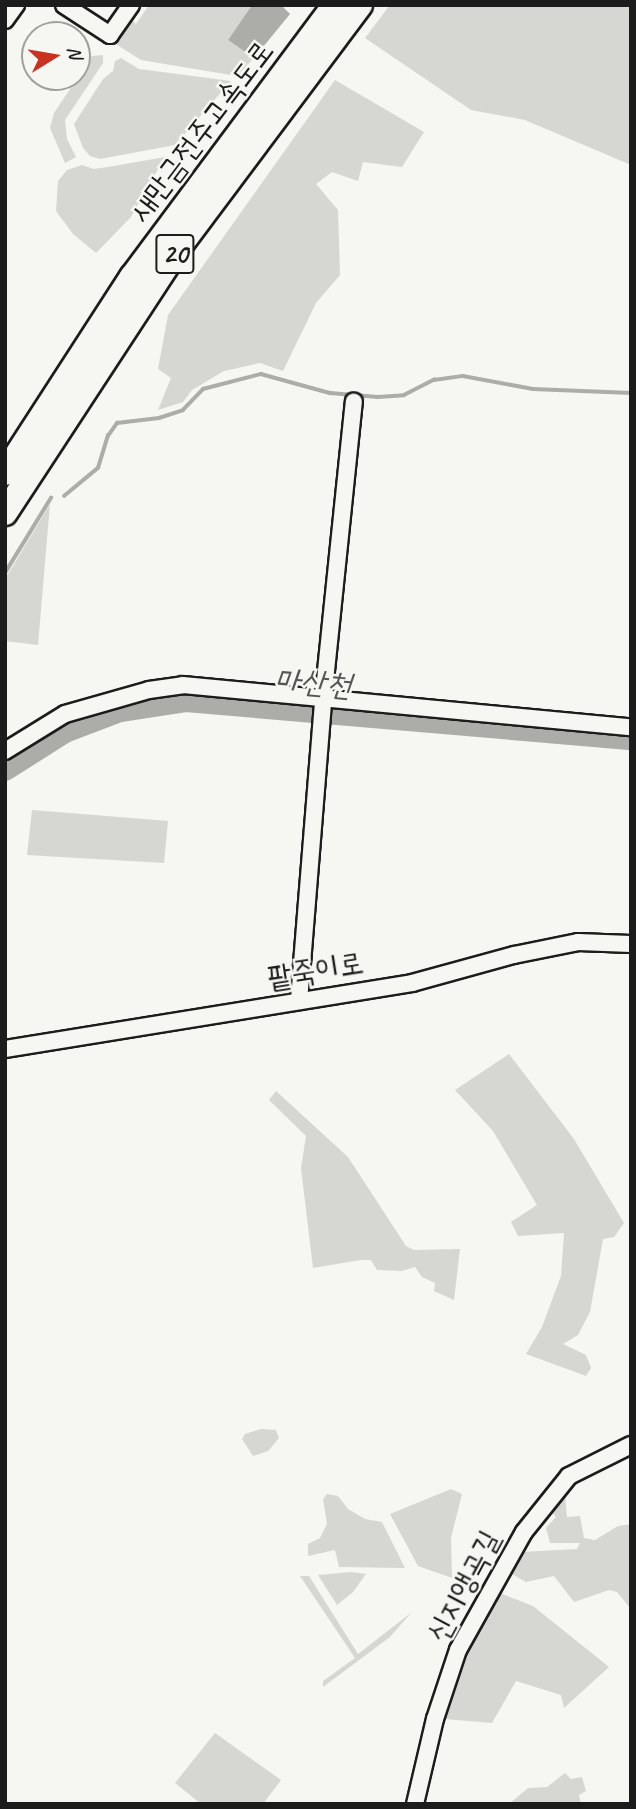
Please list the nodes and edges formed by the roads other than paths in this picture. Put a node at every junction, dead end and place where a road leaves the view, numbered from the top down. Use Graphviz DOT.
graph roads {
  1 [pos="16,5"];
  2 [pos="64,5"];
  3 [pos="131,5"];
  4 [pos="335,5"];
  5 [pos="360,5"];
  6 [pos="5,20"];
  7 [pos="354,402"];
  8 [pos="5,473"];
  9 [pos="5,513"];
  10 [pos="323,703"];
  11 [pos="631,727"];
  12 [pos="5,751"];
  13 [pos="631,944"];
  14 [pos="299,1000"];
  15 [pos="5,1049"];
  16 [pos="631,1445"];
  17 [pos="415,1804"];
  1 -- 6 [label="street"];
  2 -- 3 [label="street"];
  4 -- 8 [label="highway, 새만금전주고속도로 / 20"];
  5 -- 9 [label="highway, 새만금전주고속도로 / 20"];
  7 -- 10 [label="street"];
  10 -- 11 [label="street"];
  10 -- 12 [label="street"];
  10 -- 14 [label="street"];
  13 -- 14 [label="street, 팥죽이로"];
  14 -- 15 [label="street, 팥죽이로"];
  16 -- 17 [label="street, 신지앵곡길"];
}
